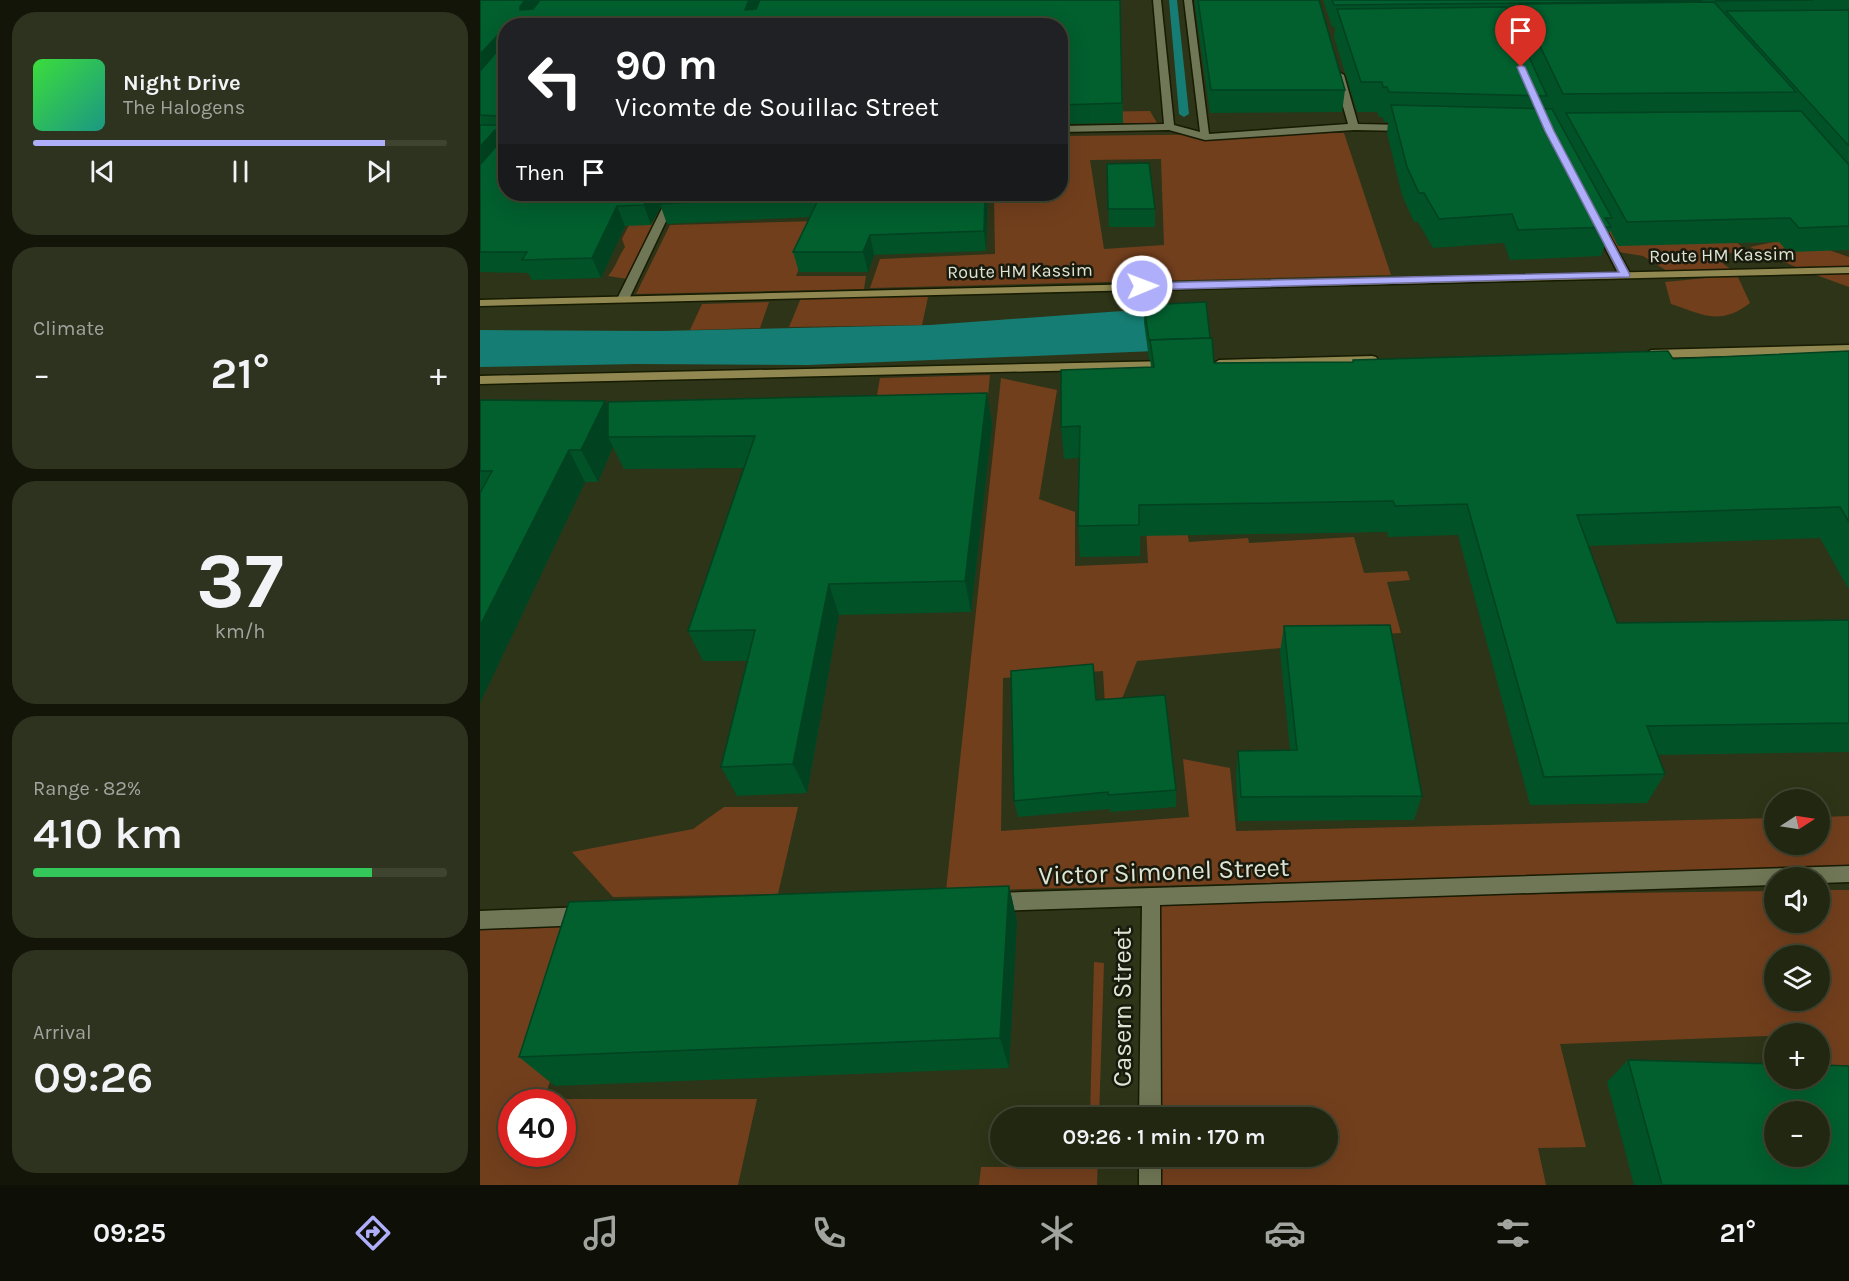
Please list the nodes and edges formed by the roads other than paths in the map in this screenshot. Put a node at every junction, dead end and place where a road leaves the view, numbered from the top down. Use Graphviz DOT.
graph roads {
  1 [pos="1157,0"];
  2 [pos="1188,0"];
  3 [pos="1336,64"];
  4 [pos="1168,127"];
  5 [pos="1354,128"];
  6 [pos="1068,129"];
  7 [pos="1423,129"];
  8 [pos="1205,136"];
  9 [pos="671,201"];
  10 [pos="1591,210"];
  11 [pos="1849,270"];
  12 [pos="1625,275"];
  13 [pos="623,299"];
  14 [pos="480,303"];
  15 [pos="1849,349"];
  16 [pos="1634,354"];
  17 [pos="1383,360"];
  18 [pos="1180,364"];
  19 [pos="1204,364"];
  20 [pos="480,380"];
  21 [pos="1849,874"];
  22 [pos="1151,897"];
  23 [pos="976,902"];
  24 [pos="598,916"];
  25 [pos="480,920"];
  26 [pos="1150,1107"];
  27 [pos="1150,1167"];
  28 [pos="1150,1185"];
  1 -- 4 [label="street"];
  2 -- 8 [label="street"];
  3 -- 5 [label="street"];
  4 -- 6 [label="street"];
  4 -- 8 [label="street"];
  5 -- 7 [label="street"];
  5 -- 8 [label="street"];
  9 -- 13 [label="street"];
  10 -- 12 [label="street"];
  11 -- 12 [label="street, Route HM Kassim"];
  12 -- 13 [label="street, Route HM Kassim"];
  13 -- 14 [label="street, Route HM Kassim"];
  15 -- 16 [label="street"];
  17 -- 19 [label="street"];
  18 -- 20 [label="street"];
  21 -- 22 [label="street, Victor Simonel Street"];
  22 -- 23 [label="street, Victor Simonel Street"];
  22 -- 26 [label="street, Casern Street"];
  24 -- 25 [label="street"];
  27 -- 28 [label="street"];
}
